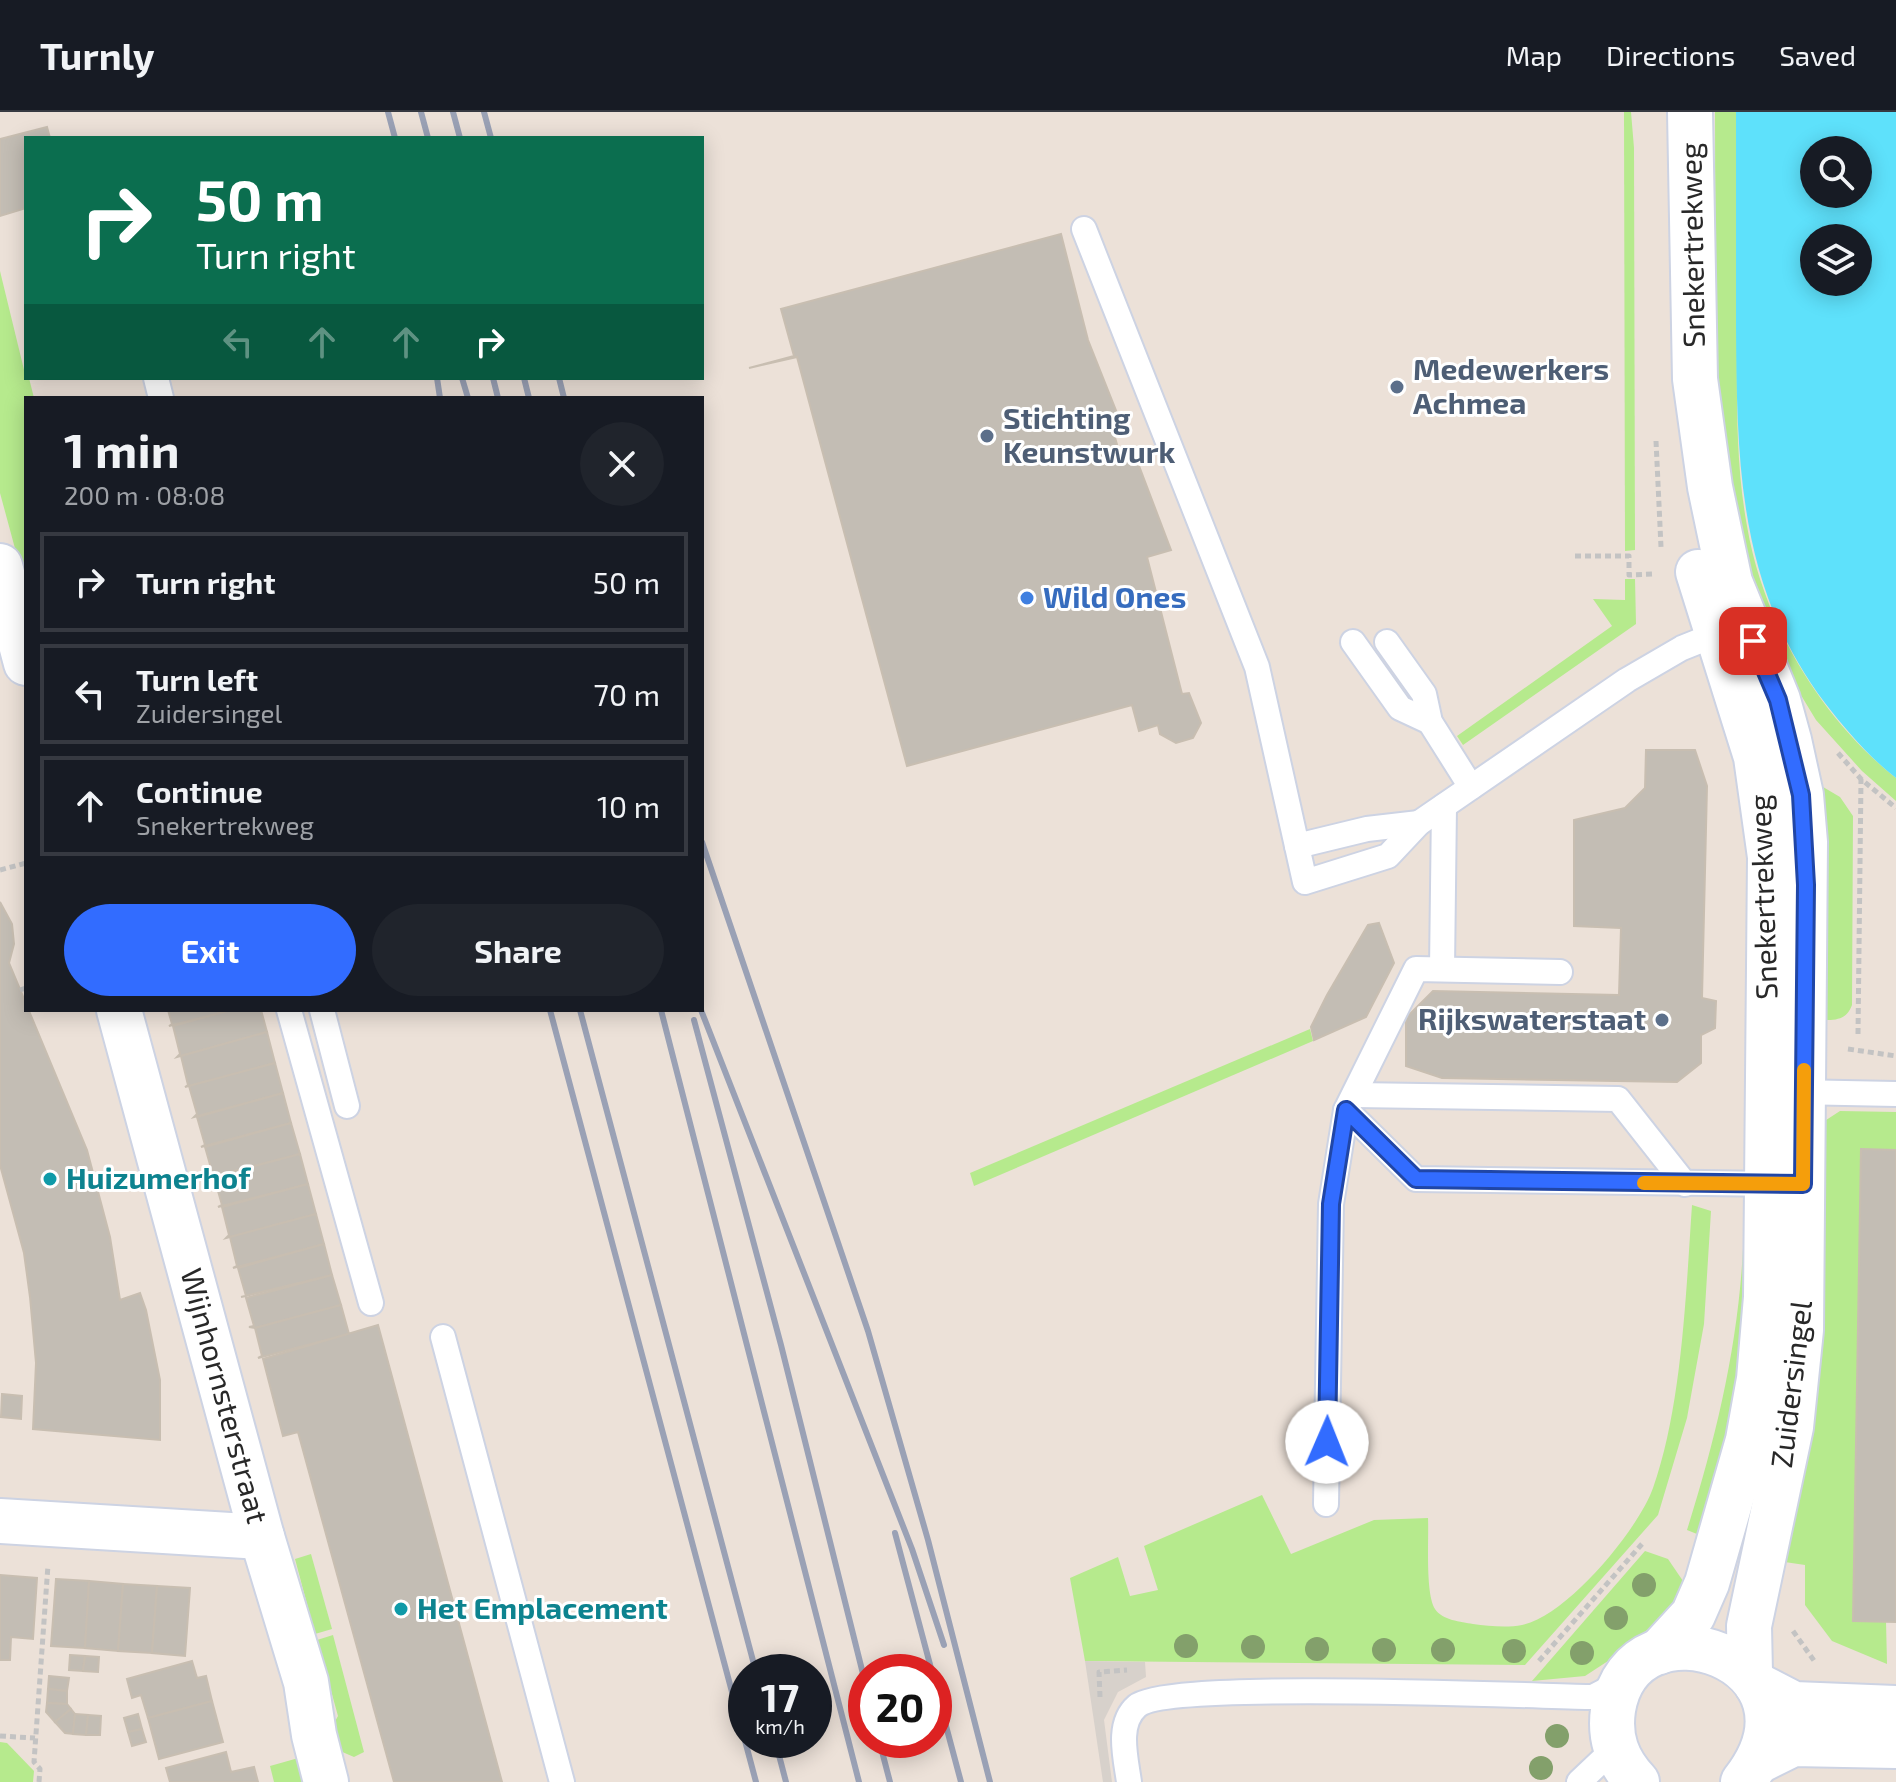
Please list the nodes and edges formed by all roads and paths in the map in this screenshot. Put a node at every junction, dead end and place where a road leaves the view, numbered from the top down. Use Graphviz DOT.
graph roads {
  1 [pos="1690,112"];
  2 [pos="1084,229"];
  3 [pos="1575,556"];
  4 [pos="0,566"];
  5 [pos="1646,574"];
  6 [pos="1730,628"];
  7 [pos="1353,642"];
  8 [pos="1387,642"];
  9 [pos="24,656"];
  10 [pos="1430,722"];
  11 [pos="1836,751"];
  12 [pos="1861,779"];
  13 [pos="1471,787"];
  14 [pos="1444,806"];
  15 [pos="1896,808"];
  16 [pos="1419,823"];
  17 [pos="1297,846"];
  18 [pos="24,864"];
  19 [pos="0,870"];
  20 [pos="1442,969"];
  21 [pos="1560,972"];
  22 [pos="120,1012"];
  23 [pos="290,1012"];
  24 [pos="323,1012"];
  25 [pos="1858,1034"];
  26 [pos="1841,1048"];
  27 [pos="1896,1056"];
  28 [pos="1786,1092"];
  29 [pos="1896,1094"];
  30 [pos="1350,1102"];
  31 [pos="347,1106"];
  32 [pos="1685,1184"];
  33 [pos="1785,1184"];
  34 [pos="371,1303"];
  35 [pos="443,1337"];
  36 [pos="1326,1504"];
  37 [pos="0,1521"];
  38 [pos="262,1537"];
  39 [pos="47,1581"];
  40 [pos="1659,1652"];
  41 [pos="1753,1679"];
  42 [pos="1624,1681"];
  43 [pos="1896,1708"];
  44 [pos="0,1736"];
  45 [pos="35,1738"];
  46 [pos="1896,1746"];
  47 [pos="1626,1765"];
  48 [pos="1751,1771"];
  49 [pos="39,1782"];
  50 [pos="326,1782"];
  51 [pos="562,1782"];
  52 [pos="1129,1782"];
  53 [pos="1579,1782"];
  1 -- 6 [label="main road, Snekertrekweg"];
  2 -- 17 [label="lane"];
  3 -- 5 [label="path"];
  4 -- 9 [label="main road"];
  6 -- 13 [label="lane"];
  6 -- 28 [label="main road, Snekertrekweg"];
  7 -- 10 [label="lane"];
  8 -- 10 [label="lane"];
  10 -- 13 [label="lane"];
  11 -- 12 [label="path"];
  12 -- 15 [label="path"];
  12 -- 25 [label="path"];
  13 -- 14 [label="lane"];
  14 -- 16 [label="lane"];
  14 -- 20 [label="lane"];
  16 -- 17 [label="lane"];
  16 -- 17 [label="lane"];
  18 -- 19 [label="path"];
  20 -- 21 [label="lane"];
  20 -- 30 [label="lane"];
  22 -- 38 [label="main road, Wijnhornsterstraat"];
  23 -- 34 [label="lane"];
  24 -- 31 [label="lane"];
  26 -- 27 [label="path"];
  28 -- 29 [label="lane"];
  28 -- 33 [label="main road, Zuidersingel"];
  30 -- 32 [label="lane"];
  30 -- 32 [label="lane"];
  30 -- 36 [label="lane"];
  32 -- 33 [label="lane"];
  33 -- 40 [label="main road, Zuidersingel"];
  33 -- 41 [label="main road, Zuidersingel"];
  35 -- 51 [label="lane"];
  37 -- 38 [label="main road"];
  38 -- 50 [label="main road, Wijnhornsterstraat"];
  39 -- 45 [label="path"];
  40 -- 41 [label="main road"];
  40 -- 42 [label="main road, Zuidersingel"];
  41 -- 43 [label="main road"];
  41 -- 48 [label="main road, Zuidersingel"];
  42 -- 47 [label="main road"];
  42 -- 52 [label="lane"];
  44 -- 45 [label="path"];
  45 -- 49 [label="path"];
  46 -- 48 [label="main road"];
  47 -- 53 [label="lane"];
}
